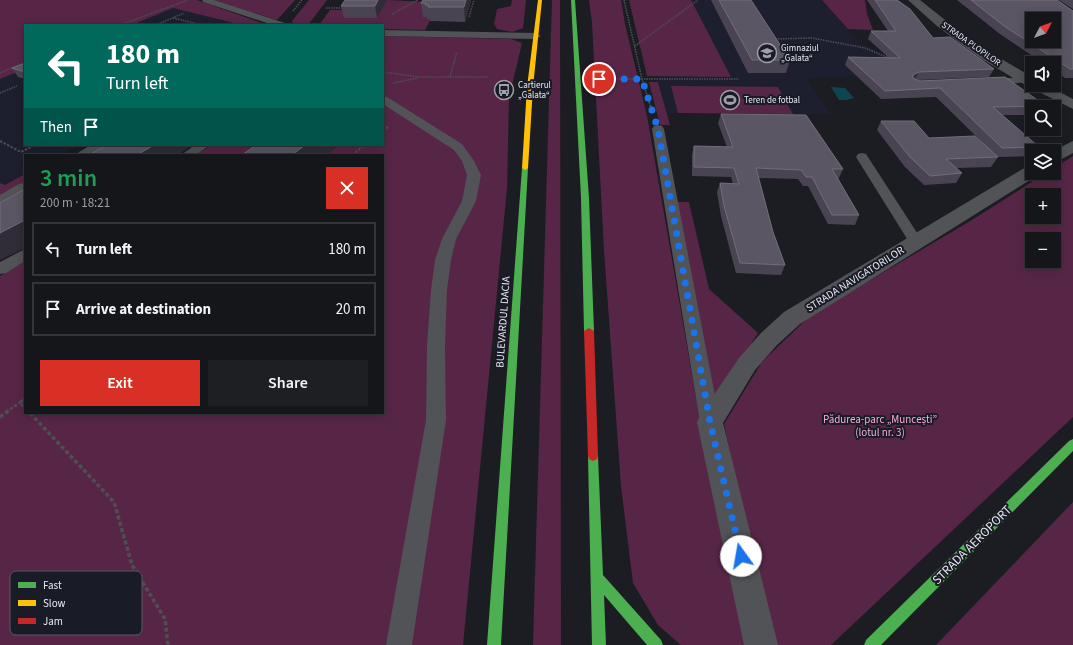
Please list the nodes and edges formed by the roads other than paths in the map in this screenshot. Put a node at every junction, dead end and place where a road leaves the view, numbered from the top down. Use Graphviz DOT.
graph roads {
  1 [pos="206,0"];
  2 [pos="540,0"];
  3 [pos="573,0"];
  4 [pos="913,0"];
  5 [pos="279,24"];
  6 [pos="384,33"];
  7 [pos="536,36"];
  8 [pos="1025,79"];
  9 [pos="980,82"];
  10 [pos="1025,83"];
  11 [pos="387,91"];
  12 [pos="1049,92"];
  13 [pos="1073,105"];
  14 [pos="658,129"];
  15 [pos="101,146"];
  16 [pos="202,146"];
  17 [pos="1073,146"];
  18 [pos="1061,153"];
  19 [pos="87,154"];
  20 [pos="189,154"];
  21 [pos="862,157"];
  22 [pos="1025,175"];
  23 [pos="24,189"];
  24 [pos="0,202"];
  25 [pos="916,242"];
  26 [pos="24,255"];
  27 [pos="0,269"];
  28 [pos="710,422"];
  29 [pos="1073,444"];
  30 [pos="596,576"];
  31 [pos="399,645"];
  32 [pos="494,645"];
  33 [pos="599,645"];
  34 [pos="656,645"];
  35 [pos="762,645"];
  36 [pos="871,645"];
  1 -- 5 [label="lane"];
  2 -- 7 [label="main road, BULEVARDUL DACIA"];
  3 -- 30 [label="main road"];
  4 -- 8 [label="street, STRADA PLOPILOR"];
  6 -- 7 [label="lane"];
  7 -- 32 [label="main road, BULEVARDUL DACIA"];
  9 -- 10 [label="lane"];
  11 -- 31 [label="lane"];
  12 -- 13 [label="street, STRADA PLOPILOR"];
  14 -- 28 [label="lane"];
  15 -- 19 [label="street"];
  16 -- 20 [label="lane"];
  17 -- 18 [label="street"];
  21 -- 25 [label="lane"];
  22 -- 25 [label="street, STRADA NAVIGATORILOR"];
  23 -- 24 [label="street"];
  25 -- 28 [label="street, STRADA NAVIGATORILOR"];
  26 -- 27 [label="lane"];
  28 -- 35 [label="street"];
  29 -- 36 [label="main road, STRADA AEROPORT"];
  30 -- 33 [label="main road"];
  30 -- 34 [label="main road"];
}
